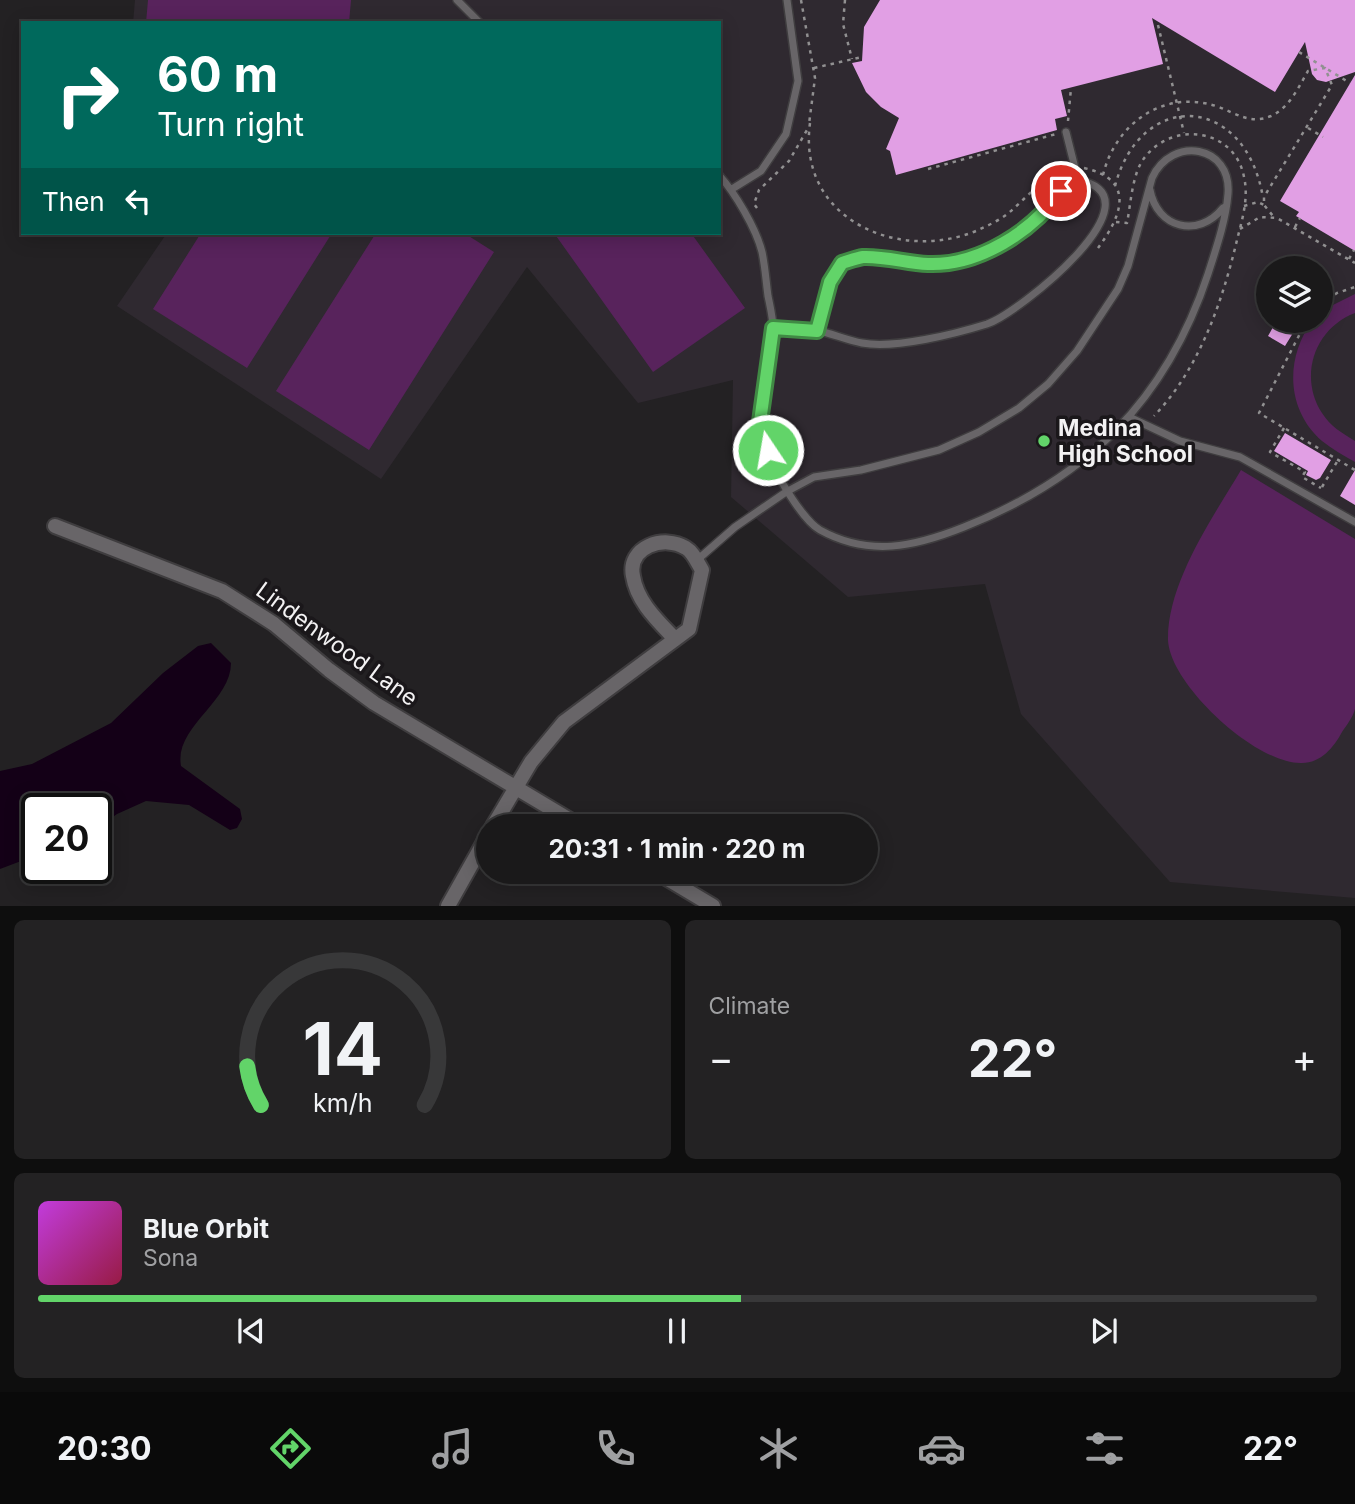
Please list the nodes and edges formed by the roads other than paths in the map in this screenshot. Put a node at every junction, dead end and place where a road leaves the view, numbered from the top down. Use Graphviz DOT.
graph roads {
  1 [pos="457,0"];
  2 [pos="787,0"];
  3 [pos="478,21"];
  4 [pos="1066,132"];
  5 [pos="721,177"];
  6 [pos="1152,178"];
  7 [pos="1078,180"];
  8 [pos="732,189"];
  9 [pos="1228,195"];
  10 [pos="773,328"];
  11 [pos="817,331"];
  12 [pos="1129,417"];
  13 [pos="786,492"];
  14 [pos="1355,523"];
  15 [pos="55,526"];
  16 [pos="696,561"];
  17 [pos="675,639"];
  18 [pos="515,788"];
  19 [pos="500,814"];
  20 [pos="559,814"];
  21 [pos="476,856"];
  22 [pos="677,884"];
  23 [pos="448,905"];
  24 [pos="713,905"];
  1 -- 3 [label="lane"];
  2 -- 8 [label="lane"];
  4 -- 7 [label="lane"];
  5 -- 8 [label="lane"];
  6 -- 9 [label="lane"];
  6 -- 9 [label="lane"];
  6 -- 13 [label="lane"];
  7 -- 11 [label="lane"];
  7 -- 11 [label="lane"];
  8 -- 10 [label="lane"];
  9 -- 12 [label="lane"];
  10 -- 11 [label="lane"];
  10 -- 13 [label="lane"];
  12 -- 13 [label="lane"];
  12 -- 14 [label="lane"];
  13 -- 16 [label="lane"];
  15 -- 18 [label="street, Lindenwood Lane"];
  16 -- 17 [label="street"];
  16 -- 17 [label="street"];
  17 -- 18 [label="street"];
  18 -- 19 [label="street"];
  18 -- 20 [label="street, Lindenwood Lane"];
  21 -- 23 [label="street"];
  22 -- 24 [label="street"];
}
